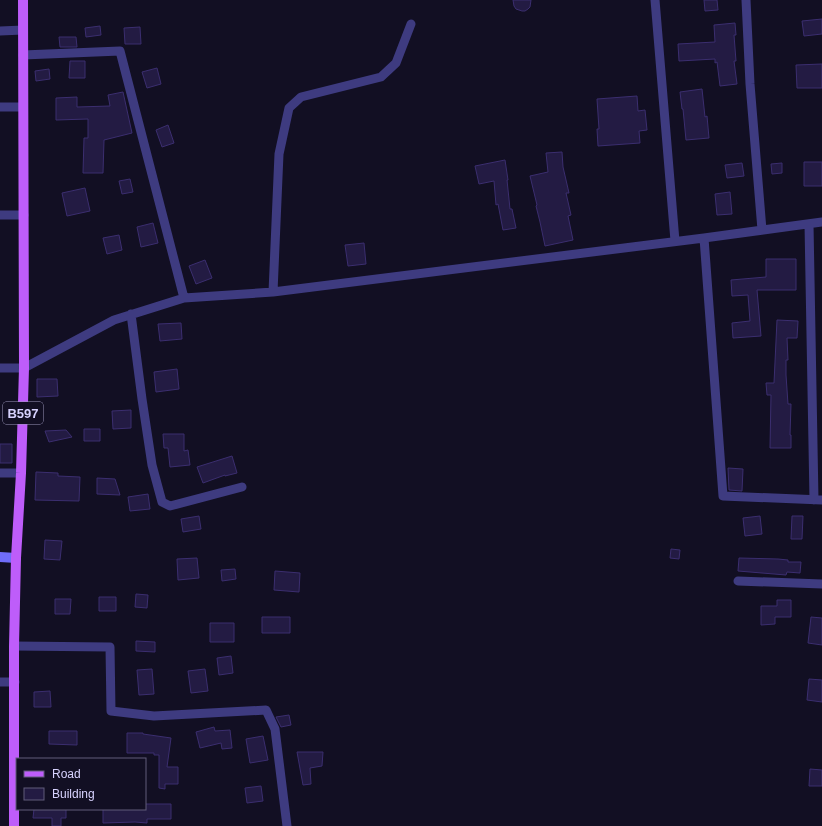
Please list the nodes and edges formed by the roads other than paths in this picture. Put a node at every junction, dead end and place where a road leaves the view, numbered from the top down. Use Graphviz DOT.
graph roads {
  1 [pos="23,0"];
  2 [pos="655,0"];
  3 [pos="746,0"];
  4 [pos="411,24"];
  5 [pos="23,30"];
  6 [pos="0,31"];
  7 [pos="23,55"];
  8 [pos="0,107"];
  9 [pos="23,107"];
  10 [pos="0,215"];
  11 [pos="24,215"];
  12 [pos="822,222"];
  13 [pos="809,224"];
  14 [pos="762,230"];
  15 [pos="704,238"];
  16 [pos="675,241"];
  17 [pos="273,292"];
  18 [pos="184,298"];
  19 [pos="131,314"];
  20 [pos="0,368"];
  21 [pos="24,368"];
  22 [pos="0,473"];
  23 [pos="21,474"];
  24 [pos="242,487"];
  25 [pos="818,500"];
  26 [pos="0,557"];
  27 [pos="16,558"];
  28 [pos="738,581"];
  29 [pos="822,584"];
  30 [pos="14,646"];
  31 [pos="0,682"];
  32 [pos="15,682"];
  33 [pos="14,826"];
  34 [pos="288,826"];
  1 -- 5 [label="main road, B597"];
  2 -- 16 [label="street"];
  3 -- 14 [label="street"];
  4 -- 17 [label="street"];
  5 -- 6 [label="street"];
  5 -- 7 [label="main road, B597"];
  7 -- 9 [label="main road, B597"];
  7 -- 18 [label="street"];
  8 -- 9 [label="street"];
  9 -- 11 [label="main road, B597"];
  10 -- 11 [label="street"];
  11 -- 21 [label="main road, B597"];
  12 -- 13 [label="street"];
  13 -- 14 [label="street"];
  13 -- 25 [label="street"];
  14 -- 15 [label="street"];
  15 -- 16 [label="street"];
  15 -- 25 [label="street"];
  16 -- 17 [label="street"];
  17 -- 18 [label="street"];
  18 -- 19 [label="street"];
  19 -- 21 [label="street"];
  19 -- 24 [label="street"];
  20 -- 21 [label="street"];
  21 -- 23 [label="main road, B597"];
  22 -- 23 [label="street"];
  23 -- 27 [label="main road, B597"];
  26 -- 27 [label="street"];
  27 -- 30 [label="main road, B597"];
  28 -- 29 [label="street"];
  30 -- 32 [label="main road, B597"];
  30 -- 34 [label="street"];
  31 -- 32 [label="street"];
  32 -- 33 [label="main road, B597"];
}
